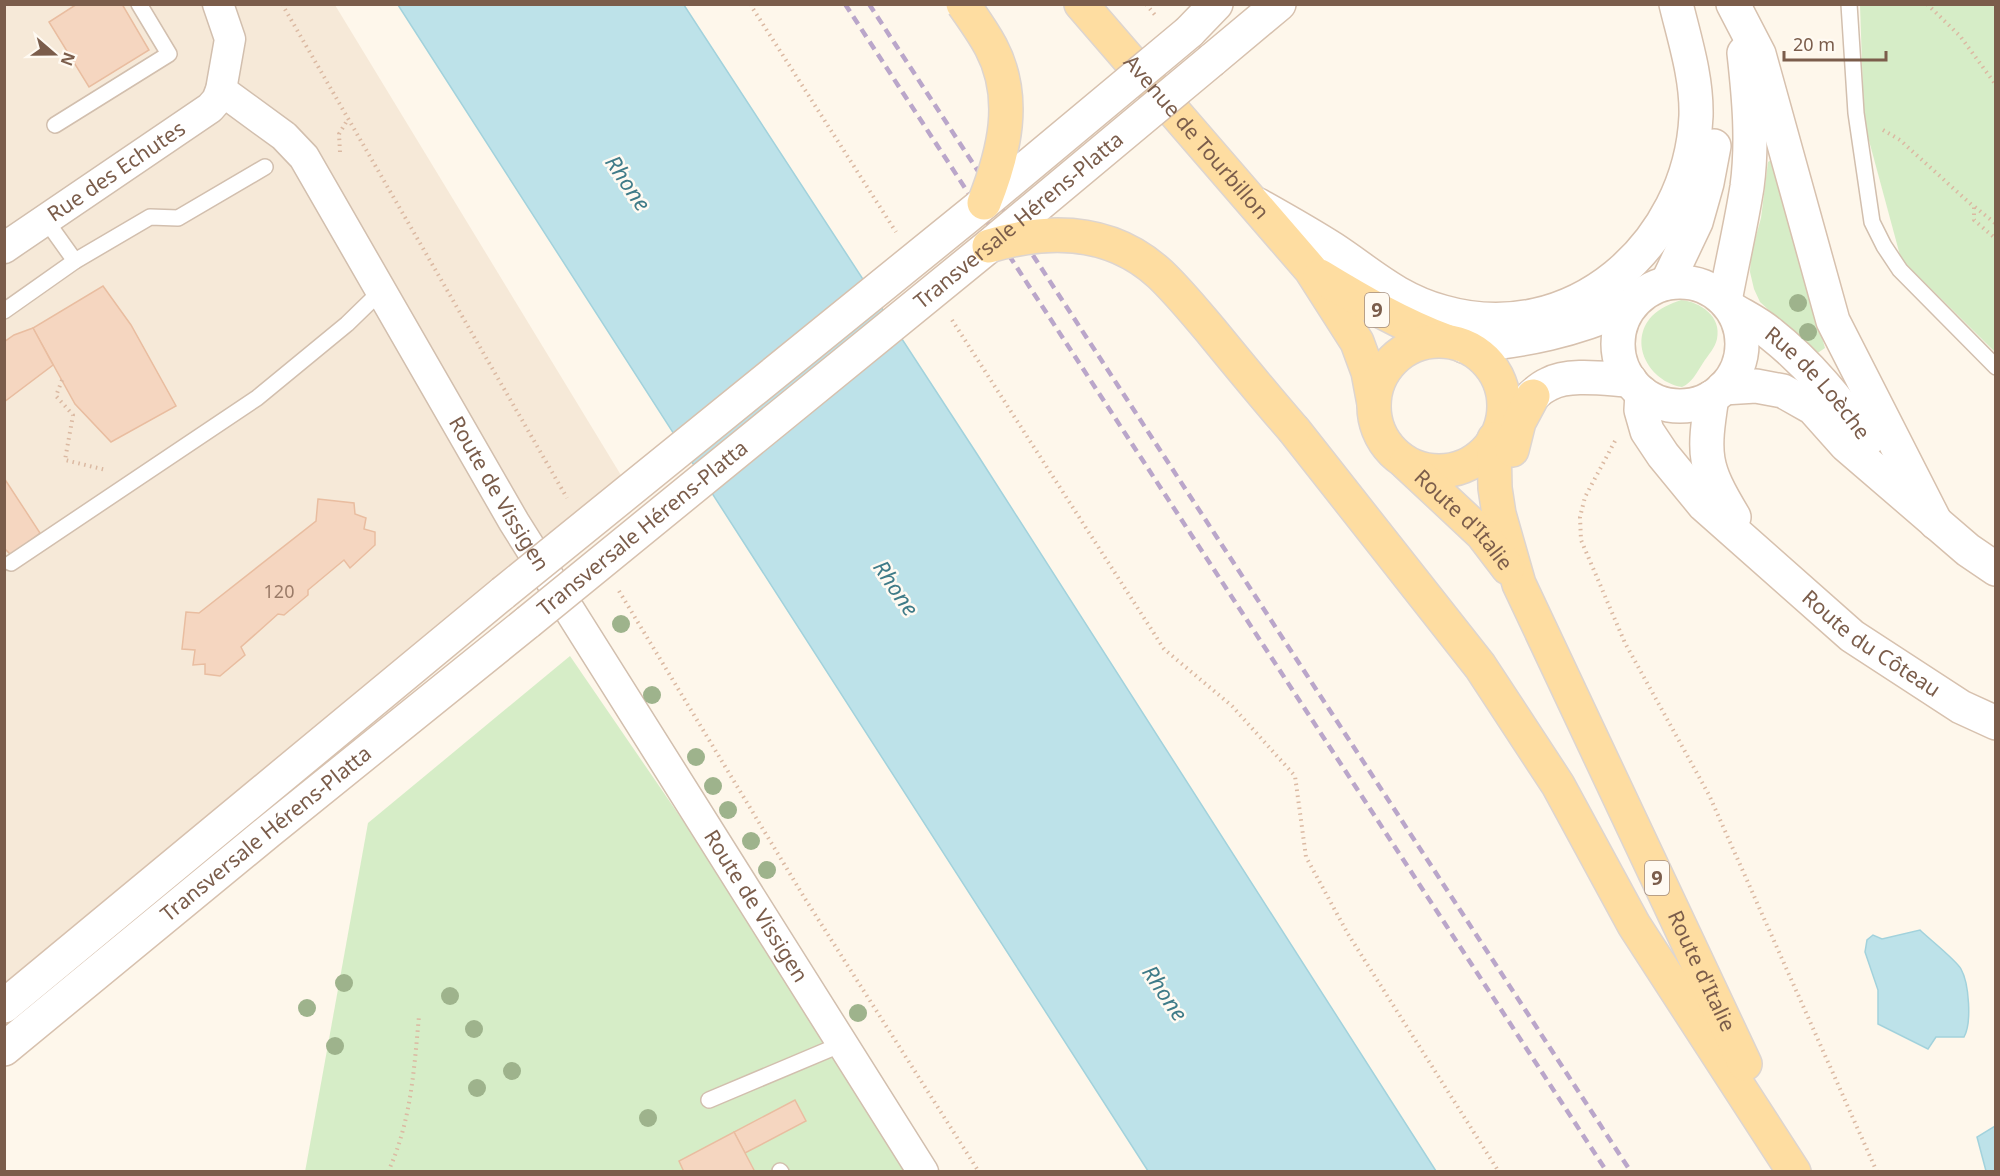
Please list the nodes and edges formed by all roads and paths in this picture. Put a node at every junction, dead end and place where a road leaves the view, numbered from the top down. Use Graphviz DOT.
graph roads {
  1 [pos="139,4"];
  2 [pos="218,4"];
  3 [pos="282,4"];
  4 [pos="750,4"];
  5 [pos="963,4"];
  6 [pos="1081,4"];
  7 [pos="1216,4"];
  8 [pos="1279,4"];
  9 [pos="1676,4"];
  10 [pos="1682,4"];
  11 [pos="1849,4"];
  12 [pos="1927,4"];
  13 [pos="1736,10"];
  14 [pos="1995,85"];
  15 [pos="221,90"];
  16 [pos="55,125"];
  17 [pos="1858,129"];
  18 [pos="265,167"];
  19 [pos="1248,198"];
  20 [pos="984,203"];
  21 [pos="1974,207"];
  22 [pos="45,219"];
  23 [pos="1995,224"];
  24 [pos="899,237"];
  25 [pos="1995,239"];
  26 [pos="989,246"];
  27 [pos="4,248"];
  28 [pos="75,261"];
  29 [pos="1311,270"];
  30 [pos="1667,283"];
  31 [pos="381,291"];
  32 [pos="1728,305"];
  33 [pos="1630,306"];
  34 [pos="4,311"];
  35 [pos="951,318"];
  36 [pos="1455,344"];
  37 [pos="1995,368"];
  38 [pos="62,380"];
  39 [pos="1636,387"];
  40 [pos="1717,393"];
  41 [pos="1533,396"];
  42 [pos="1374,404"];
  43 [pos="1495,437"];
  44 [pos="1616,439"];
  45 [pos="1403,460"];
  46 [pos="110,471"];
  47 [pos="1881,475"];
  48 [pos="569,502"];
  49 [pos="1936,523"];
  50 [pos="1755,550"];
  51 [pos="11,563"];
  52 [pos="1995,568"];
  53 [pos="615,582"];
  54 [pos="1519,584"];
  55 [pos="1995,723"];
  56 [pos="1592,739"];
  57 [pos="70,996"];
  58 [pos="4,1006"];
  59 [pos="419,1016"];
  60 [pos="842,1044"];
  61 [pos="4,1049"];
  62 [pos="4,1059"];
  63 [pos="709,1100"];
  64 [pos="388,1172"];
  65 [pos="923,1172"];
  66 [pos="980,1172"];
  67 [pos="1499,1172"];
  68 [pos="1795,1172"];
  69 [pos="1877,1172"];
  1 -- 16 [label="lane"];
  2 -- 15 [label="street"];
  3 -- 48 [label="path"];
  4 -- 24 [label="path"];
  5 -- 20 [label="main road, bridge"];
  6 -- 19 [label="main road, Avenue de Tourbillon / 9"];
  7 -- 20 [label="main road, Transversale Hérens-Platta, bridge"];
  8 -- 26 [label="main road, Transversale Hérens-Platta, bridge"];
  9 -- 19 [label="main road"];
  10 -- 30 [label="main road"];
  11 -- 17 [label="lane"];
  12 -- 14 [label="path"];
  13 -- 32 [label="main road"];
  13 -- 49 [label="main road"];
  15 -- 22 [label="street, Rue des Echutes"];
  15 -- 31 [label="street, Route de Vissigen"];
  17 -- 21 [label="path"];
  17 -- 37 [label="lane"];
  18 -- 28 [label="lane"];
  19 -- 29 [label="main road, Avenue de Tourbillon / 9"];
  20 -- 58 [label="main road, Transversale Hérens-Platta, bridge"];
  21 -- 23 [label="path"];
  21 -- 25 [label="path"];
  22 -- 27 [label="street, Rue des Echutes"];
  22 -- 28 [label="lane"];
  26 -- 57 [label="main road, Transversale Hérens-Platta, bridge"];
  26 -- 68 [label="main road, bridge"];
  28 -- 34 [label="lane"];
  29 -- 36 [label="main road, Avenue de Tourbillon / 9"];
  29 -- 42 [label="main road, Avenue de Tourbillon / 9"];
  30 -- 32 [label="main road"];
  30 -- 33 [label="main road"];
  31 -- 51 [label="lane"];
  31 -- 60 [label="street, Route de Vissigen"];
  32 -- 40 [label="main road"];
  32 -- 47 [label="main road, Rue de Loèche"];
  33 -- 36 [label="main road"];
  33 -- 39 [label="main road"];
  35 -- 67 [label="path"];
  36 -- 42 [label="main road"];
  36 -- 43 [label="main road"];
  38 -- 46 [label="path"];
  39 -- 40 [label="main road"];
  39 -- 41 [label="main road"];
  39 -- 50 [label="main road, Route du Côteau"];
  40 -- 47 [label="main road, Rue de Loèche"];
  40 -- 50 [label="main road, Route du Côteau"];
  41 -- 43 [label="main road"];
  41 -- 56 [label="main road, Route d'Italie / 9"];
  42 -- 45 [label="main road"];
  43 -- 45 [label="main road"];
  43 -- 54 [label="main road, Route d'Italie / 9"];
  44 -- 69 [label="path"];
  45 -- 54 [label="main road, Route d'Italie / 9"];
  47 -- 49 [label="main road, Rue de Loèche"];
  49 -- 52 [label="main road, Rue de Loèche"];
  50 -- 55 [label="main road, Route du Côteau"];
  53 -- 66 [label="path"];
  54 -- 56 [label="main road, Route d'Italie / 9"];
  56 -- 68 [label="main road, Route d'Italie / 9"];
  57 -- 61 [label="main road, Transversale Hérens-Platta"];
  57 -- 62 [label="street"];
  59 -- 64 [label="path"];
  60 -- 63 [label="lane"];
  60 -- 65 [label="street, Route de Vissigen"];
}
